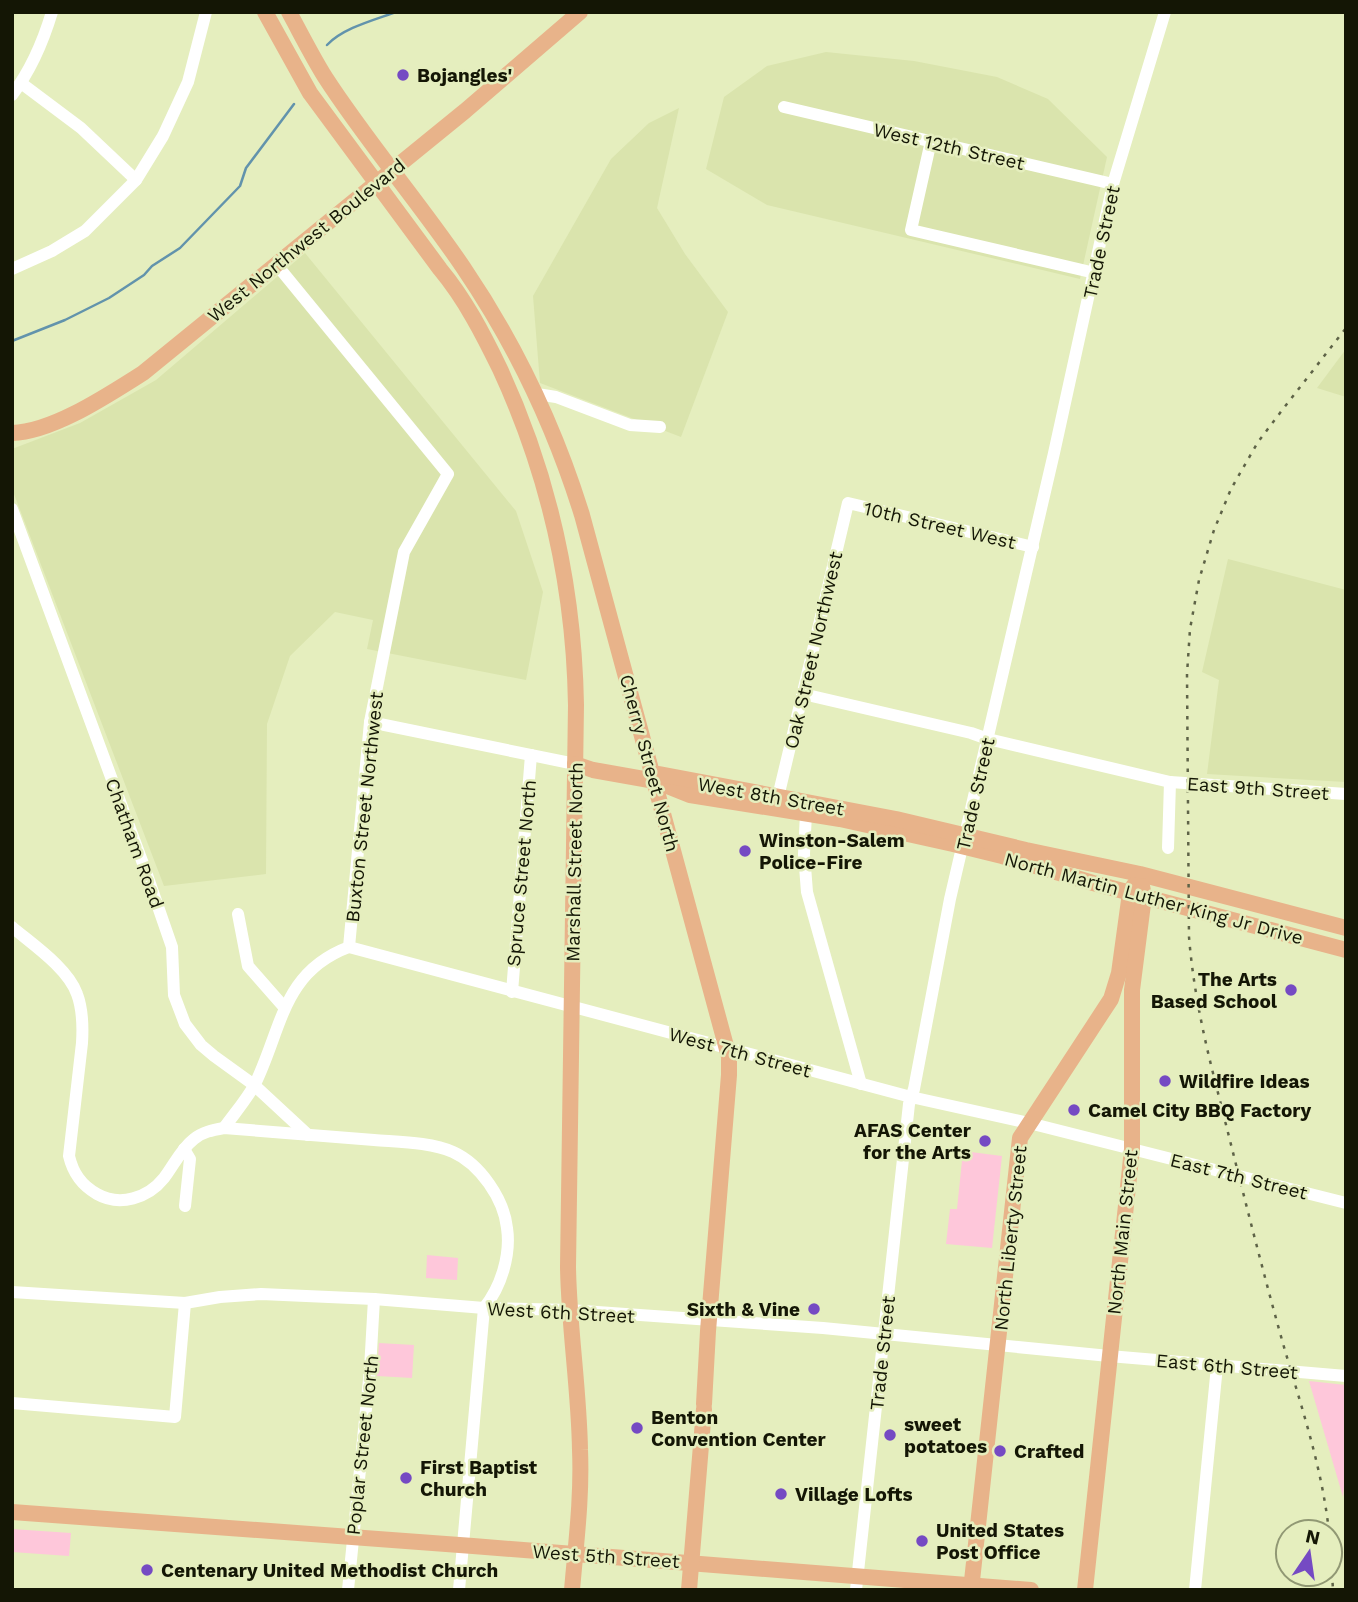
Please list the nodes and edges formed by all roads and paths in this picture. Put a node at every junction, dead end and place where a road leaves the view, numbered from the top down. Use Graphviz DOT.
graph roads {
  1 [pos="52,12"];
  2 [pos="206,12"];
  3 [pos="265,12"];
  4 [pos="289,12"];
  5 [pos="580,12"];
  6 [pos="1165,12"];
  7 [pos="21,83"];
  8 [pos="12,95"];
  9 [pos="784,107"];
  10 [pos="931,141"];
  11 [pos="393,170"];
  12 [pos="136,180"];
  13 [pos="377,183"];
  14 [pos="1113,184"];
  15 [pos="276,264"];
  16 [pos="12,269"];
  17 [pos="1094,273"];
  18 [pos="537,394"];
  19 [pos="660,427"];
  20 [pos="12,433"];
  21 [pos="848,503"];
  22 [pos="12,509"];
  23 [pos="1032,547"];
  24 [pos="803,694"];
  25 [pos="370,722"];
  26 [pos="988,739"];
  27 [pos="531,755"];
  28 [pos="575,764"];
  29 [pos="654,777"];
  30 [pos="1173,782"];
  31 [pos="1346,794"];
  32 [pos="690,795"];
  33 [pos="778,797"];
  34 [pos="806,813"];
  35 [pos="667,825"];
  36 [pos="964,841"];
  37 [pos="1168,848"];
  38 [pos="1140,874"];
  39 [pos="1137,895"];
  40 [pos="238,914"];
  41 [pos="12,927"];
  42 [pos="1346,928"];
  43 [pos="349,947"];
  44 [pos="1346,950"];
  45 [pos="512,992"];
  46 [pos="284,1007"];
  47 [pos="572,1007"];
  48 [pos="1102,1014"];
  49 [pos="1131,1019"];
  50 [pos="727,1048"];
  51 [pos="861,1084"];
  52 [pos="254,1085"];
  53 [pos="911,1097"];
  54 [pos="1029,1123"];
  55 [pos="224,1128"];
  56 [pos="308,1135"];
  57 [pos="184,1149"];
  58 [pos="1132,1149"];
  59 [pos="1346,1203"];
  60 [pos="185,1206"];
  61 [pos="12,1292"];
  62 [pos="374,1299"];
  63 [pos="185,1303"];
  64 [pos="484,1308"];
  65 [pos="569,1310"];
  66 [pos="709,1320"];
  67 [pos="884,1334"];
  68 [pos="998,1345"];
  69 [pos="1109,1356"];
  70 [pos="1217,1366"];
  71 [pos="1346,1376"];
  72 [pos="12,1403"];
  73 [pos="12,1512"];
  74 [pos="353,1538"];
  75 [pos="463,1545"];
  76 [pos="575,1554"];
  77 [pos="691,1563"];
  78 [pos="856,1583"];
  79 [pos="971,1587"];
  80 [pos="348,1590"];
  81 [pos="459,1590"];
  82 [pos="572,1590"];
  83 [pos="689,1590"];
  84 [pos="1031,1590"];
  85 [pos="1085,1590"];
  86 [pos="1195,1590"];
  1 -- 7 [label="street"];
  2 -- 12 [label="street"];
  3 -- 13 [label="main road, Marshall Street North"];
  4 -- 11 [label="main road, Cherry Street North"];
  5 -- 11 [label="main road, West Northwest Boulevard"];
  6 -- 14 [label="street, Trade Street"];
  7 -- 8 [label="street"];
  7 -- 12 [label="street"];
  9 -- 10 [label="street, West 12th Street"];
  10 -- 14 [label="street, West 12th Street"];
  10 -- 17 [label="street"];
  11 -- 13 [label="main road, West Northwest Boulevard"];
  11 -- 18 [label="main road, Cherry Street North"];
  12 -- 16 [label="street"];
  13 -- 15 [label="main road, West Northwest Boulevard"];
  13 -- 28 [label="main road, Marshall Street North"];
  14 -- 17 [label="street, Trade Street"];
  15 -- 20 [label="main road, West Northwest Boulevard"];
  15 -- 25 [label="street, Buxton Street Northwest"];
  17 -- 23 [label="street, Trade Street"];
  18 -- 19 [label="street"];
  18 -- 29 [label="main road, Cherry Street North"];
  21 -- 23 [label="street, 10th Street West"];
  21 -- 24 [label="street, Oak Street Northwest"];
  22 -- 52 [label="street, Chatham Road"];
  23 -- 26 [label="street, Trade Street"];
  24 -- 26 [label="street, East 9th Street"];
  24 -- 33 [label="street, Oak Street Northwest"];
  25 -- 27 [label="street, West 8th Street"];
  25 -- 43 [label="street, Buxton Street Northwest"];
  26 -- 30 [label="street, East 9th Street"];
  26 -- 36 [label="street, Trade Street"];
  27 -- 28 [label="street, West 8th Street"];
  27 -- 45 [label="street, Spruce Street North"];
  28 -- 29 [label="main road, West 8th Street"];
  28 -- 47 [label="main road, Marshall Street North"];
  29 -- 32 [label="main road, West 8th Street"];
  29 -- 33 [label="main road, West 8th Street"];
  29 -- 35 [label="main road, Cherry Street North"];
  30 -- 31 [label="street, East 9th Street"];
  30 -- 37 [label="street"];
  32 -- 34 [label="main road, West 8th Street"];
  32 -- 35 [label="main road"];
  33 -- 36 [label="main road, West 8th Street"];
  34 -- 36 [label="main road, West 8th Street"];
  34 -- 51 [label="street"];
  35 -- 50 [label="main road, Cherry Street North"];
  36 -- 38 [label="main road, North Martin Luther King Jr Drive"];
  36 -- 39 [label="main road, North Martin Luther King Jr Drive"];
  36 -- 53 [label="street, Trade Street"];
  38 -- 39 [label="main road, North Main Street"];
  38 -- 42 [label="main road, North Martin Luther King Jr Drive"];
  39 -- 44 [label="main road, North Martin Luther King Jr Drive"];
  39 -- 48 [label="main road, North Liberty Street"];
  39 -- 49 [label="main road, North Main Street"];
  40 -- 46 [label="street"];
  41 -- 57 [label="street"];
  43 -- 45 [label="street, West 7th Street"];
  43 -- 46 [label="street, Buxton Street Northwest"];
  45 -- 47 [label="street, West 7th Street"];
  46 -- 52 [label="street, Buxton Street Northwest"];
  47 -- 50 [label="street, West 7th Street"];
  47 -- 65 [label="main road, Marshall Street North"];
  48 -- 49 [label="main road"];
  48 -- 54 [label="main road, North Liberty Street"];
  49 -- 58 [label="main road, North Main Street"];
  50 -- 51 [label="street, West 7th Street"];
  50 -- 66 [label="main road, Cherry Street North"];
  51 -- 53 [label="street, West 7th Street"];
  52 -- 55 [label="street, Buxton Street Northwest"];
  52 -- 56 [label="street, Chatham Road"];
  53 -- 54 [label="street, West 7th Street"];
  53 -- 67 [label="street, Trade Street"];
  54 -- 58 [label="street, West 7th Street"];
  54 -- 68 [label="main road, North Liberty Street"];
  55 -- 56 [label="street"];
  55 -- 57 [label="street"];
  56 -- 64 [label="street"];
  57 -- 60 [label="street"];
  58 -- 59 [label="street, East 7th Street"];
  58 -- 69 [label="main road, North Main Street"];
  61 -- 63 [label="street, West 6th Street"];
  62 -- 63 [label="street, West 6th Street"];
  62 -- 64 [label="street, West 6th Street"];
  62 -- 74 [label="street, Poplar Street North"];
  63 -- 72 [label="street"];
  64 -- 65 [label="street, West 6th Street"];
  64 -- 75 [label="street"];
  65 -- 66 [label="street, West 6th Street"];
  65 -- 76 [label="main road, Marshall Street North"];
  66 -- 67 [label="street, West 6th Street"];
  66 -- 77 [label="main road, Cherry Street North"];
  67 -- 68 [label="street, West 6th Street"];
  67 -- 78 [label="street, Trade Street"];
  68 -- 69 [label="street, West 6th Street"];
  68 -- 79 [label="main road, North Liberty Street"];
  69 -- 70 [label="street, East 6th Street"];
  69 -- 85 [label="main road, North Main Street"];
  70 -- 71 [label="street, East 6th Street"];
  70 -- 86 [label="street"];
  73 -- 74 [label="main road, West 5th Street"];
  74 -- 75 [label="main road, West 5th Street"];
  74 -- 80 [label="street, Poplar Street North"];
  75 -- 76 [label="main road, West 5th Street"];
  75 -- 81 [label="street"];
  76 -- 77 [label="main road, West 5th Street"];
  76 -- 82 [label="main road, Marshall Street North"];
  77 -- 78 [label="main road, West 5th Street"];
  77 -- 83 [label="main road, Cherry Street North"];
  78 -- 79 [label="main road, West 5th Street"];
  79 -- 84 [label="main road, West 5th Street"];
}
